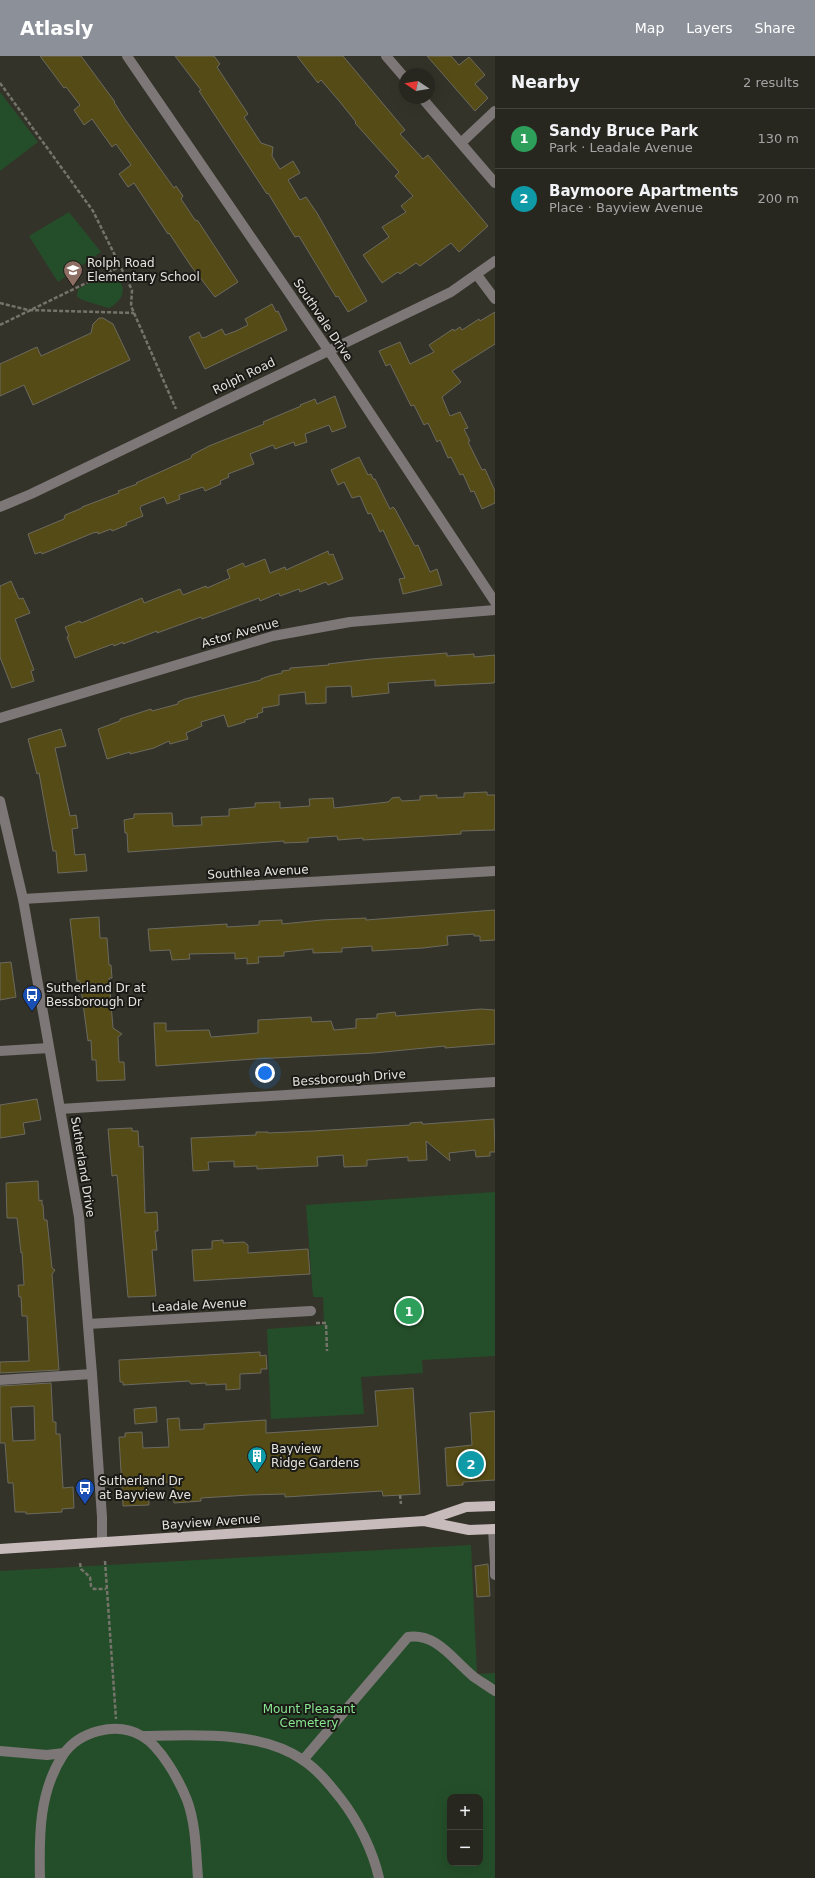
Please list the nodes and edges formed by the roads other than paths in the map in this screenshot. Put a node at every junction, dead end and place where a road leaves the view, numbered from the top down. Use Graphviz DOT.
graph roads {
  1 [pos="127,56"];
  2 [pos="386,56"];
  3 [pos="399,71"];
  4 [pos="427,104"];
  5 [pos="495,111"];
  6 [pos="461,143"];
  7 [pos="495,183"];
  8 [pos="495,261"];
  9 [pos="477,275"];
  10 [pos="495,299"];
  11 [pos="328,350"];
  12 [pos="0,507"];
  13 [pos="495,602"];
  14 [pos="495,610"];
  15 [pos="0,718"];
  16 [pos="0,801"];
  17 [pos="495,871"];
  18 [pos="23,899"];
  19 [pos="49,1048"];
  20 [pos="0,1051"];
  21 [pos="495,1082"];
  22 [pos="60,1109"];
  23 [pos="311,1311"];
  24 [pos="88,1324"];
  25 [pos="92,1374"];
  26 [pos="0,1380"];
  27 [pos="495,1506"];
  28 [pos="424,1522"];
  29 [pos="494,1529"];
  30 [pos="102,1542"];
  31 [pos="0,1549"];
  32 [pos="495,1563"];
  33 [pos="495,1575"];
  34 [pos="495,1691"];
  35 [pos="142,1736"];
  36 [pos="0,1751"];
  37 [pos="64,1753"];
  38 [pos="303,1760"];
  39 [pos="40,1878"];
  40 [pos="198,1878"];
  41 [pos="379,1878"];
  1 -- 11 [label="street, Southvale Drive"];
  2 -- 3 [label="street"];
  4 -- 6 [label="street"];
  5 -- 6 [label="street"];
  6 -- 7 [label="street"];
  8 -- 9 [label="street, Rolph Road"];
  9 -- 10 [label="street"];
  9 -- 11 [label="street, Rolph Road"];
  11 -- 12 [label="street, Rolph Road"];
  11 -- 13 [label="street, Southvale Drive"];
  14 -- 15 [label="street, Astor Avenue"];
  16 -- 18 [label="street, Sutherland Drive"];
  17 -- 18 [label="street, Southlea Avenue"];
  18 -- 19 [label="street, Sutherland Drive"];
  19 -- 20 [label="street"];
  19 -- 22 [label="street, Sutherland Drive"];
  21 -- 22 [label="street, Bessborough Drive"];
  22 -- 24 [label="street, Sutherland Drive"];
  23 -- 24 [label="street, Leadale Avenue"];
  24 -- 25 [label="street, Sutherland Drive"];
  25 -- 26 [label="street"];
  25 -- 30 [label="street, Sutherland Drive"];
  27 -- 28 [label="main road, Bayview Avenue"];
  28 -- 29 [label="main road, Bayview Avenue"];
  28 -- 30 [label="main road, Bayview Avenue"];
  29 -- 32 [label="street"];
  30 -- 31 [label="main road, Bayview Avenue"];
  32 -- 33 [label="street"];
  34 -- 38 [label="street"];
  35 -- 37 [label="street"];
  35 -- 38 [label="street"];
  35 -- 40 [label="street"];
  36 -- 37 [label="street"];
  37 -- 39 [label="street"];
  38 -- 41 [label="street"];
}
